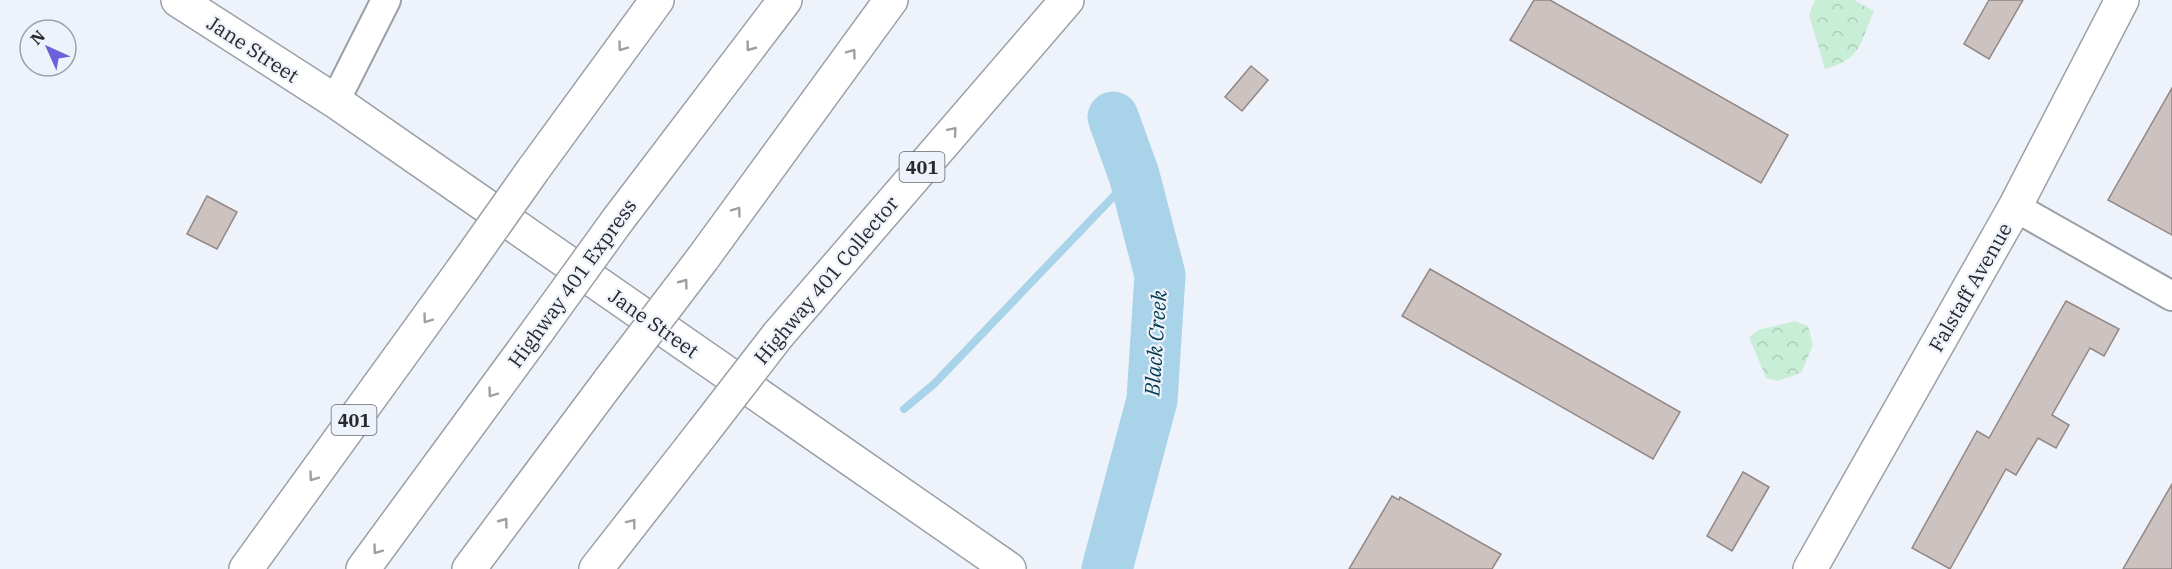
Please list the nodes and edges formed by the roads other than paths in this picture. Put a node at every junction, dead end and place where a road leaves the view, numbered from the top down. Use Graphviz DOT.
graph roads {
  1 [pos="178,0"];
  2 [pos="386,0"];
  3 [pos="657,0"];
  4 [pos="785,0"];
  5 [pos="891,0"];
  6 [pos="1067,0"];
  7 [pos="2122,0"];
  8 [pos="334,101"];
  9 [pos="2015,207"];
  10 [pos="2172,296"];
  11 [pos="246,569"];
  12 [pos="363,569"];
  13 [pos="469,569"];
  14 [pos="596,569"];
  15 [pos="1009,569"];
  16 [pos="1810,569"];
  1 -- 8 [label="main road, Jane Street"];
  2 -- 8 [label="street"];
  3 -- 11 [label="main road, 401, one-way, bridge"];
  4 -- 12 [label="main road, Highway 401 Express, one-way, bridge"];
  13 -- 5 [label="main road, one-way, bridge"];
  14 -- 6 [label="main road, Highway 401 Collector / 401, one-way, bridge"];
  7 -- 9 [label="main road, Falstaff Avenue"];
  8 -- 15 [label="main road, Jane Street"];
  9 -- 10 [label="street"];
  9 -- 16 [label="main road, Falstaff Avenue"];
}
